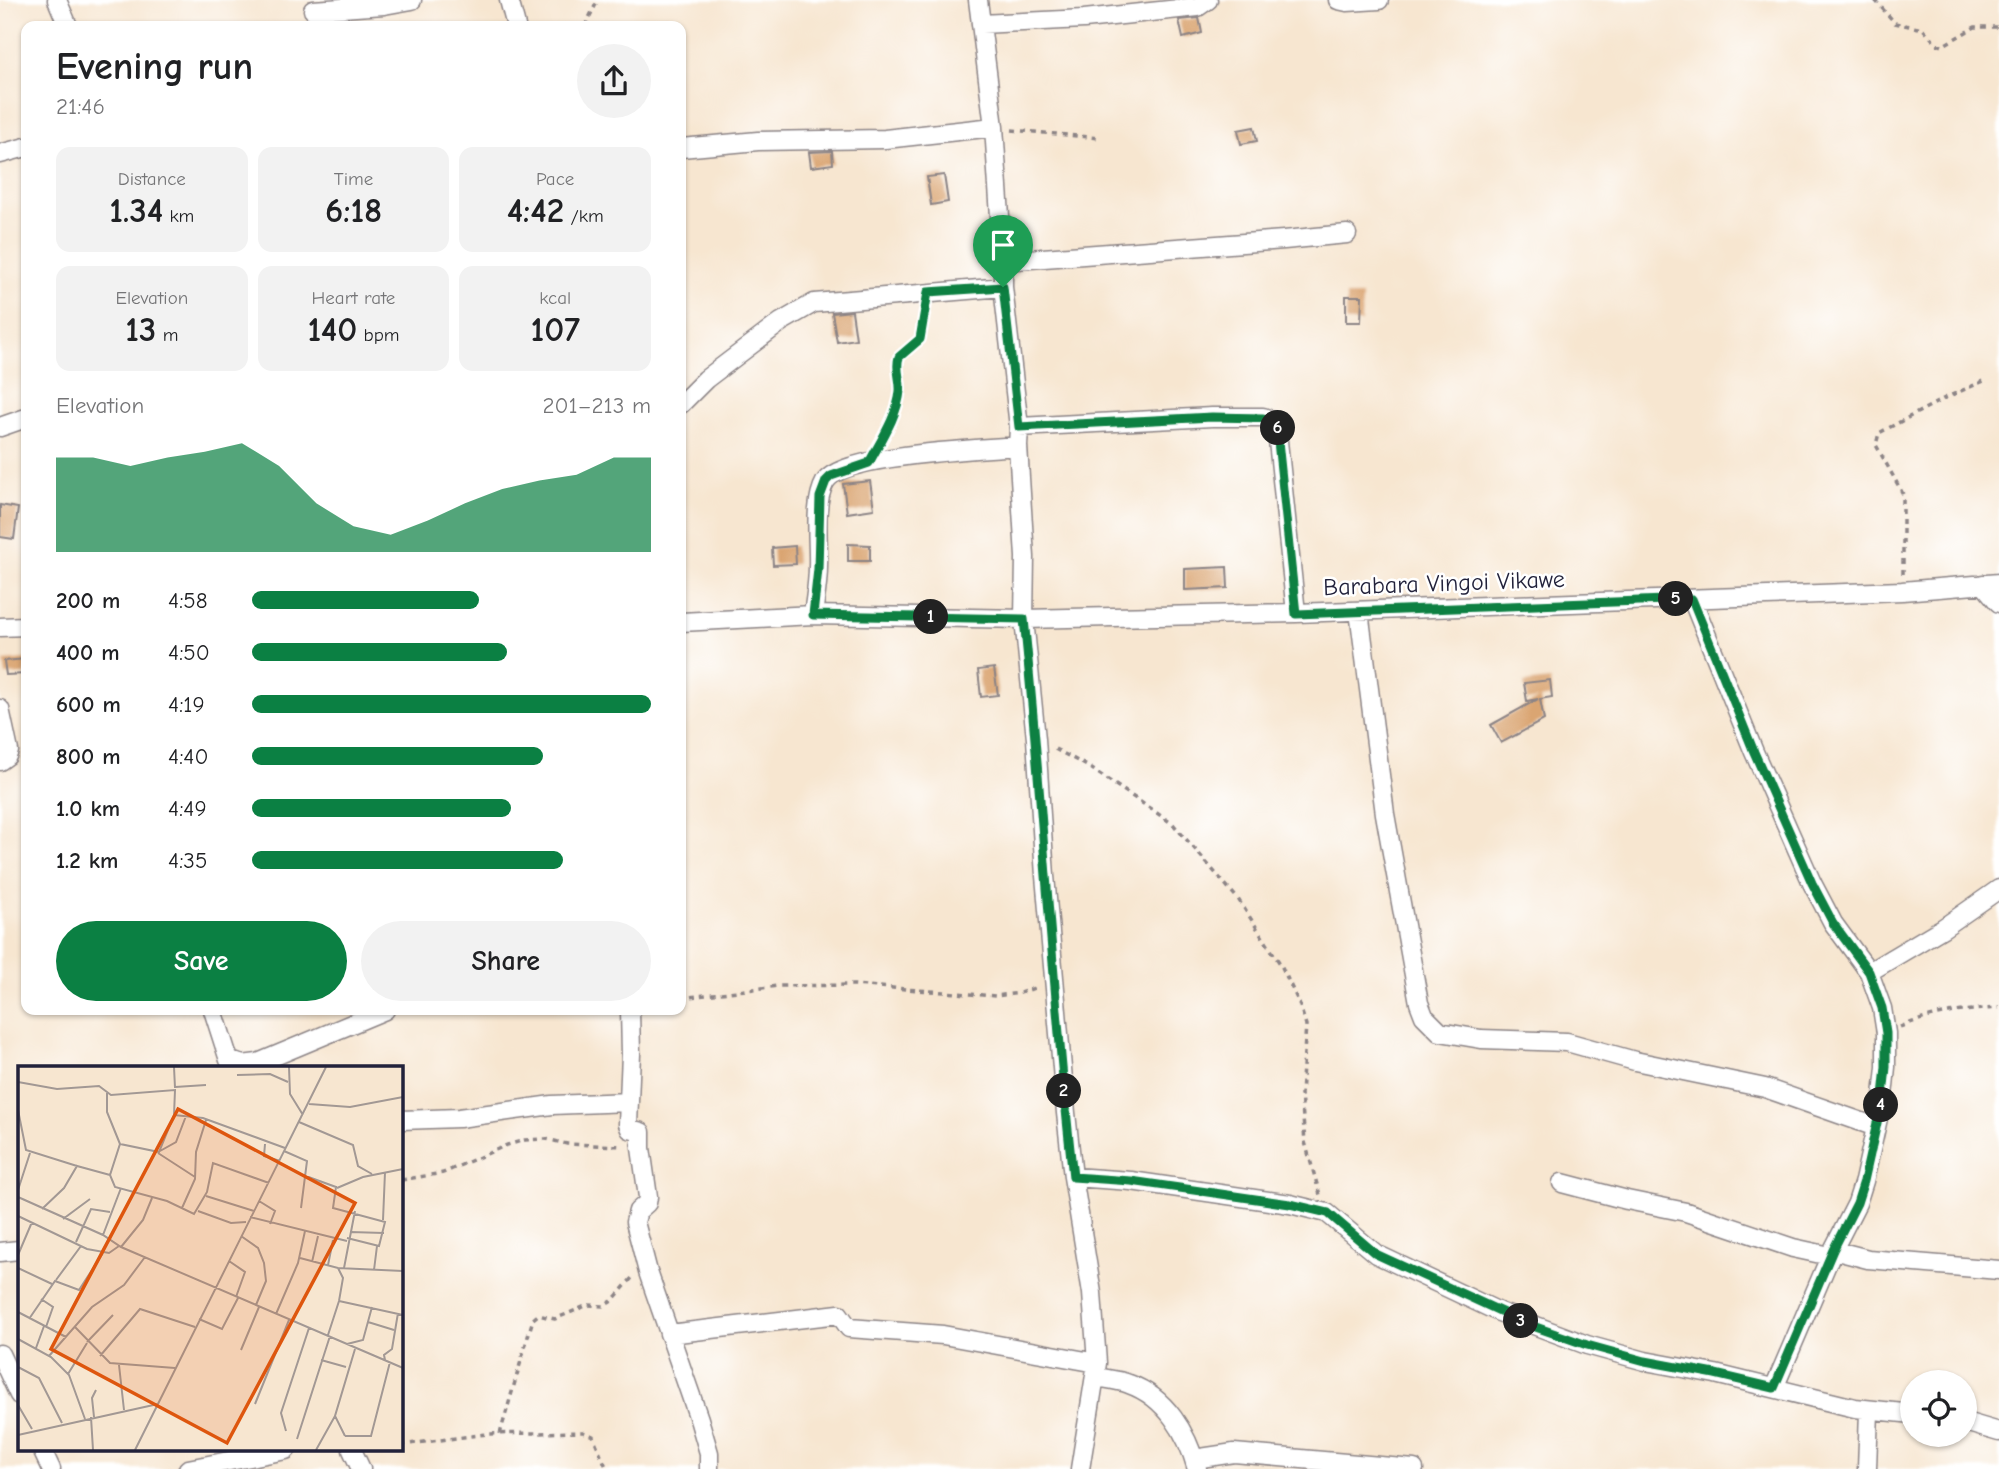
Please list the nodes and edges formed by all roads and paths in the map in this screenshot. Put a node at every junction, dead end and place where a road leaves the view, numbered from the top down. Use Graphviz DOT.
graph roads {
  1 [pos="57,0"];
  2 [pos="412,0"];
  3 [pos="509,0"];
  4 [pos="598,0"];
  5 [pos="978,0"];
  6 [pos="1208,0"];
  7 [pos="1338,0"];
  8 [pos="1379,0"];
  9 [pos="1875,0"];
  10 [pos="313,12"];
  11 [pos="66,21"];
  12 [pos="515,21"];
  13 [pos="588,21"];
  14 [pos="981,24"];
  15 [pos="1999,27"];
  16 [pos="994,127"];
  17 [pos="1100,138"];
  18 [pos="21,148"];
  19 [pos="686,148"];
  20 [pos="0,154"];
  21 [pos="1347,234"];
  22 [pos="1003,261"];
  23 [pos="1003,287"];
  24 [pos="928,292"];
  25 [pos="1986,380"];
  26 [pos="686,399"];
  27 [pos="21,420"];
  28 [pos="0,427"];
  29 [pos="1019,427"];
  30 [pos="1018,446"];
  31 [pos="869,463"];
  32 [pos="1991,583"];
  33 [pos="1902,591"];
  34 [pos="1692,599"];
  35 [pos="1999,603"];
  36 [pos="1359,611"];
  37 [pos="1296,614"];
  38 [pos="813,615"];
  39 [pos="1024,619"];
  40 [pos="686,622"];
  41 [pos="21,626"];
  42 [pos="0,627"];
  43 [pos="0,709"];
  44 [pos="1036,740"];
  45 [pos="0,761"];
  46 [pos="1999,889"];
  47 [pos="1869,972"];
  48 [pos="1055,979"];
  49 [pos="686,997"];
  50 [pos="1999,1008"];
  51 [pos="215,1015"];
  52 [pos="371,1015"];
  53 [pos="630,1015"];
  54 [pos="1886,1033"];
  55 [pos="629,1102"];
  56 [pos="402,1120"];
  57 [pos="1876,1127"];
  58 [pos="641,1148"];
  59 [pos="1073,1177"];
  60 [pos="402,1180"];
  61 [pos="1562,1183"];
  62 [pos="1328,1213"];
  63 [pos="18,1250"];
  64 [pos="0,1252"];
  65 [pos="1831,1253"];
  66 [pos="1999,1270"];
  67 [pos="649,1272"];
  68 [pos="669,1334"];
  69 [pos="0,1354"];
  70 [pos="1096,1370"];
  71 [pos="1774,1388"];
  72 [pos="18,1392"];
  73 [pos="1869,1410"];
  74 [pos="1900,1413"];
  75 [pos="1977,1426"];
  76 [pos="1999,1432"];
  77 [pos="500,1434"];
  78 [pos="402,1445"];
  79 [pos="44,1452"];
  80 [pos="276,1452"];
  81 [pos="354,1452"];
  82 [pos="1195,1464"];
  83 [pos="51,1469"];
  84 [pos="188,1469"];
  85 [pos="361,1469"];
  86 [pos="607,1469"];
  87 [pos="709,1469"];
  88 [pos="1080,1469"];
  89 [pos="1414,1469"];
  90 [pos="1867,1469"];
  1 -- 11 [label="street"];
  2 -- 10 [label="street"];
  3 -- 12 [label="street"];
  4 -- 13 [label="path"];
  5 -- 14 [label="street"];
  6 -- 14 [label="street"];
  7 -- 8 [label="street"];
  9 -- 15 [label="path"];
  14 -- 16 [label="street"];
  16 -- 17 [label="path"];
  16 -- 19 [label="street"];
  16 -- 22 [label="street"];
  18 -- 20 [label="street"];
  21 -- 22 [label="street"];
  22 -- 23 [label="street"];
  23 -- 24 [label="street"];
  23 -- 29 [label="street"];
  24 -- 26 [label="street"];
  24 -- 31 [label="path"];
  25 -- 33 [label="path"];
  27 -- 28 [label="street"];
  29 -- 30 [label="street"];
  29 -- 37 [label="street"];
  30 -- 31 [label="street"];
  30 -- 39 [label="street"];
  31 -- 38 [label="street"];
  32 -- 33 [label="street, Barabara Vingoi Vikawe"];
  32 -- 35 [label="street"];
  33 -- 34 [label="street, Barabara Vingoi Vikawe"];
  34 -- 36 [label="street, Barabara Vingoi Vikawe"];
  34 -- 47 [label="street"];
  36 -- 37 [label="street, Barabara Vingoi Vikawe"];
  36 -- 57 [label="street"];
  37 -- 39 [label="street, Barabara Vingoi Vikawe"];
  38 -- 39 [label="street, Barabara Vingoi Vikawe"];
  38 -- 40 [label="street, Barabara Vingoi Vikawe"];
  39 -- 44 [label="street"];
  41 -- 42 [label="street"];
  43 -- 45 [label="street"];
  44 -- 48 [label="street"];
  44 -- 62 [label="path"];
  46 -- 47 [label="street"];
  47 -- 54 [label="street"];
  48 -- 49 [label="path"];
  48 -- 59 [label="street"];
  50 -- 54 [label="path"];
  51 -- 52 [label="street"];
  53 -- 55 [label="street"];
  54 -- 57 [label="street"];
  55 -- 56 [label="street"];
  55 -- 58 [label="street"];
  57 -- 65 [label="street"];
  58 -- 60 [label="path"];
  58 -- 67 [label="street"];
  59 -- 62 [label="street"];
  59 -- 70 [label="street"];
  61 -- 65 [label="street"];
  62 -- 71 [label="street"];
  63 -- 64 [label="street"];
  65 -- 66 [label="street"];
  65 -- 71 [label="street"];
  67 -- 68 [label="street"];
  67 -- 77 [label="path"];
  68 -- 70 [label="street"];
  68 -- 87 [label="street"];
  69 -- 72 [label="street"];
  70 -- 82 [label="street"];
  70 -- 88 [label="street"];
  71 -- 73 [label="street"];
  73 -- 74 [label="street"];
  73 -- 90 [label="street"];
  75 -- 76 [label="street"];
  77 -- 78 [label="path"];
  77 -- 86 [label="path"];
  79 -- 83 [label="street"];
  80 -- 84 [label="street"];
  81 -- 85 [label="street"];
  82 -- 89 [label="street"];
}
